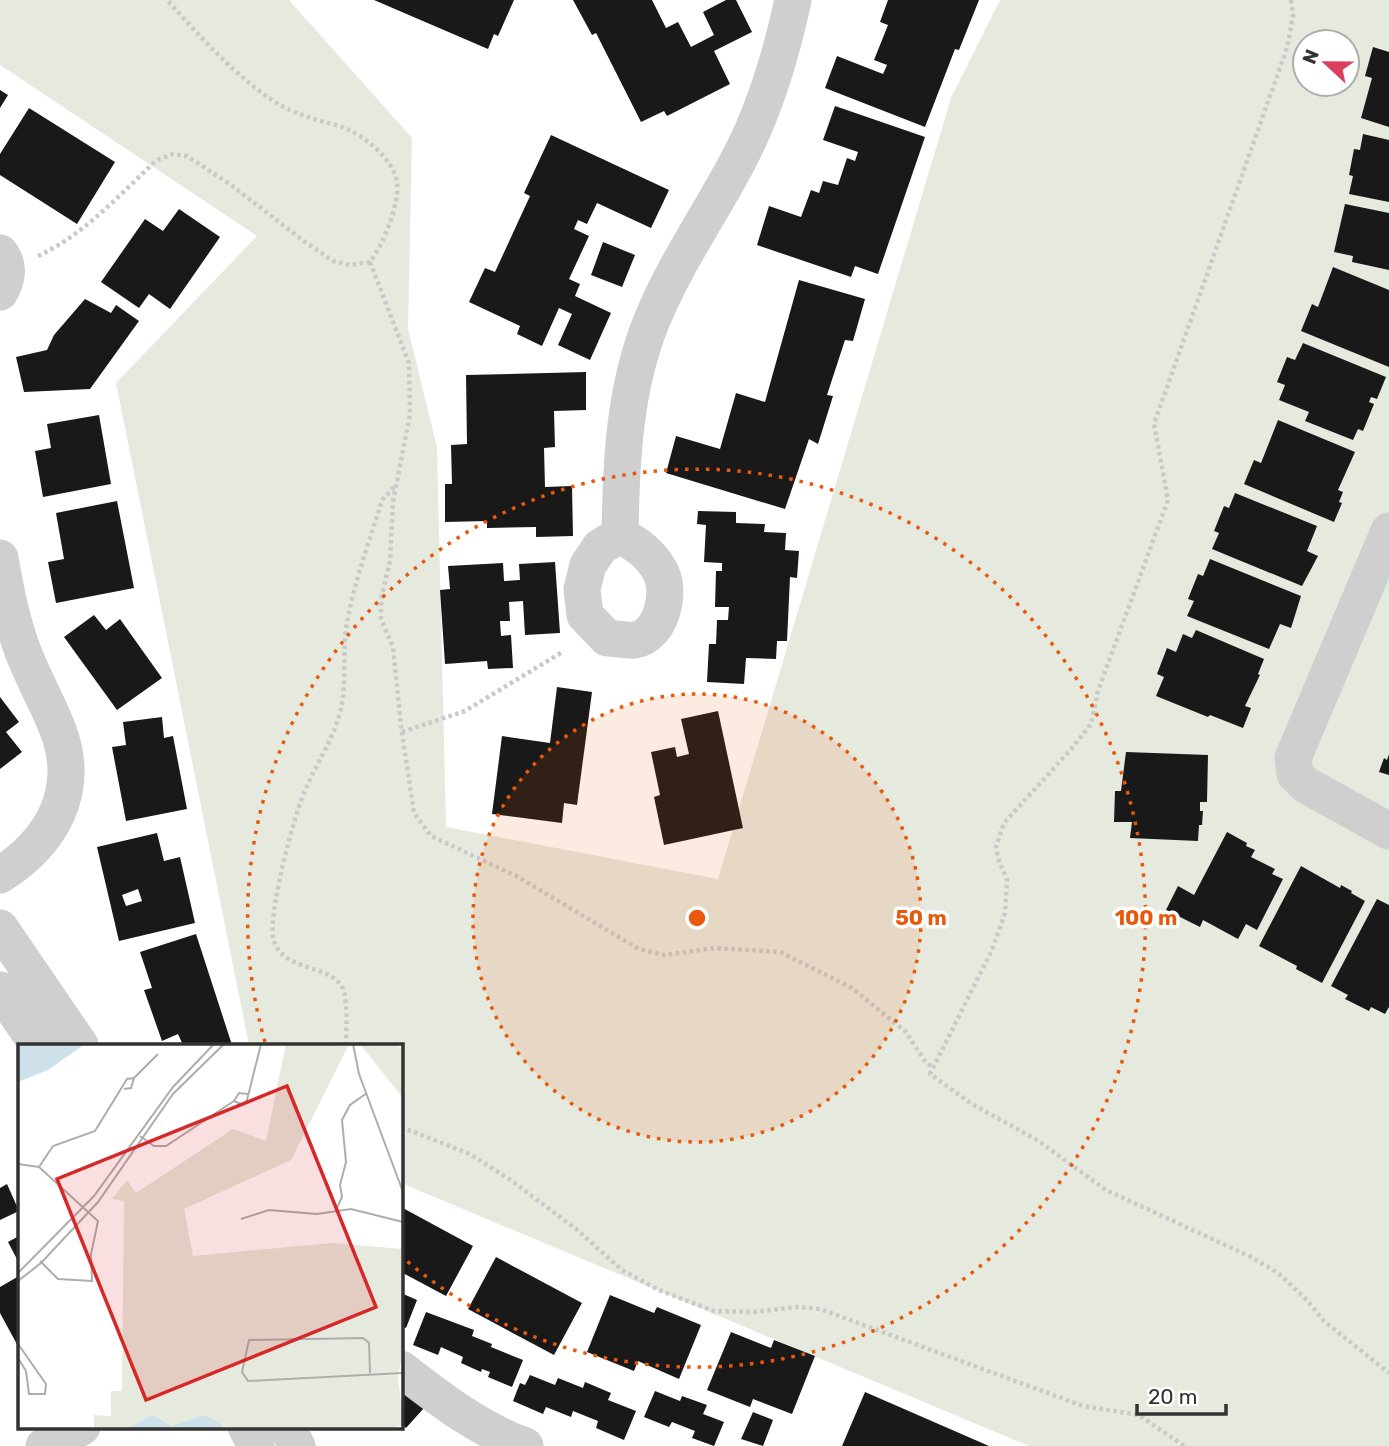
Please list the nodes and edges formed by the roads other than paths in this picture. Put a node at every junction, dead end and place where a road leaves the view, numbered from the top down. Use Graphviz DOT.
graph roads {
  1 [pos="788,4"];
  2 [pos="15,256"];
  3 [pos="0,292"];
  4 [pos="1389,531"];
  5 [pos="620,535"];
  6 [pos="0,558"];
  7 [pos="1389,831"];
  8 [pos="0,875"];
  9 [pos="0,928"];
  10 [pos="0,990"];
  11 [pos="37,1044"];
  12 [pos="79,1044"];
  13 [pos="402,1370"];
  14 [pos="80,1428"];
  15 [pos="247,1428"];
  16 [pos="288,1428"];
  17 [pos="44,1446"];
  18 [pos="256,1446"];
  19 [pos="297,1446"];
  20 [pos="525,1446"];
  1 -- 5 [label="street"];
  2 -- 3 [label="street"];
  4 -- 7 [label="street"];
  6 -- 8 [label="street"];
  9 -- 12 [label="street"];
  10 -- 11 [label="street"];
  13 -- 20 [label="street"];
  14 -- 17 [label="street"];
  15 -- 18 [label="street"];
  16 -- 19 [label="street"];
}
